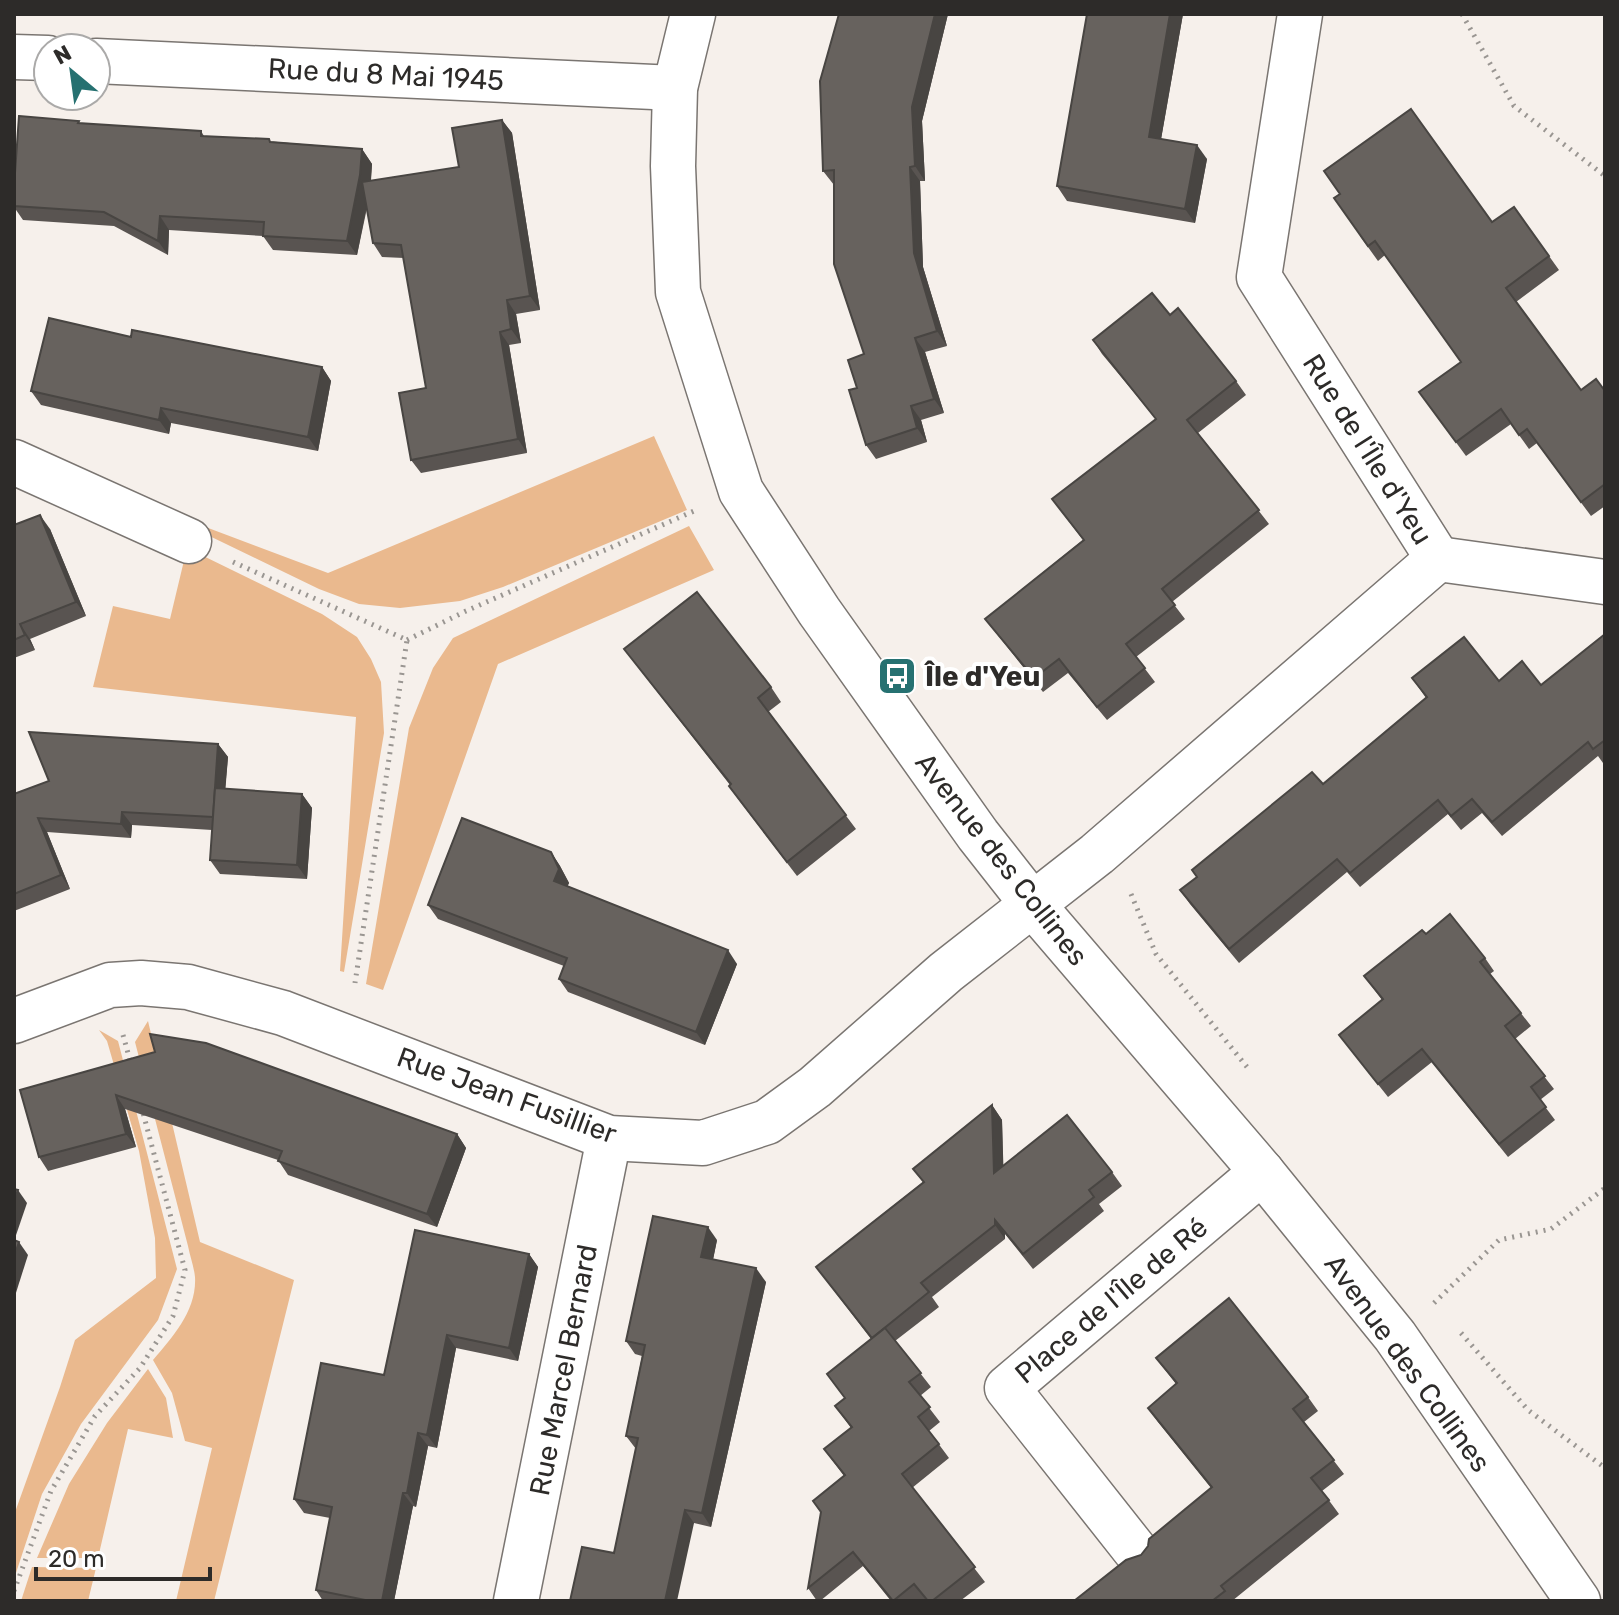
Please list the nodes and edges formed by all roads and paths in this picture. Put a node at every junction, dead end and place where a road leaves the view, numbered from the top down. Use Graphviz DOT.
graph roads {
  1 [pos="693,14"];
  2 [pos="1300,14"];
  3 [pos="1462,14"];
  4 [pos="112,62"];
  5 [pos="675,88"];
  6 [pos="1605,176"];
  7 [pos="14,462"];
  8 [pos="741,491"];
  9 [pos="189,541"];
  10 [pos="1438,559"];
  11 [pos="1605,582"];
  12 [pos="407,640"];
  13 [pos="1097,854"];
  14 [pos="1033,905"];
  15 [pos="110,985"];
  16 [pos="14,1021"];
  17 [pos="347,1037"];
  18 [pos="133,1075"];
  19 [pos="1255,1078"];
  20 [pos="141,1105"];
  21 [pos="609,1138"];
  22 [pos="1262,1172"];
  23 [pos="1605,1188"];
  24 [pos="1435,1302"];
  25 [pos="1455,1326"];
  26 [pos="1605,1468"];
  27 [pos="1135,1550"];
  28 [pos="14,1591"];
  29 [pos="516,1601"];
  30 [pos="1578,1601"];
  1 -- 5 [label="street, Avenue des Collines"];
  2 -- 10 [label="street, Rue de l'Île d'Yeu"];
  3 -- 6 [label="path"];
  4 -- 5 [label="street, Rue du 8 Mai 1945"];
  5 -- 8 [label="street, Avenue des Collines"];
  7 -- 9 [label="street"];
  8 -- 12 [label="path"];
  8 -- 14 [label="street, Avenue des Collines"];
  9 -- 12 [label="path"];
  10 -- 11 [label="street"];
  10 -- 13 [label="street, Rue de l'Île d'Yeu"];
  12 -- 17 [label="path"];
  13 -- 14 [label="street, Rue de l'Île d'Yeu"];
  13 -- 19 [label="path"];
  14 -- 21 [label="street, Rue Jean Fusillier"];
  14 -- 22 [label="street, Avenue des Collines"];
  15 -- 16 [label="street, Rue Jean Fusillier"];
  15 -- 17 [label="street, Rue Jean Fusillier"];
  15 -- 18 [label="path"];
  17 -- 21 [label="street, Rue Jean Fusillier"];
  20 -- 28 [label="path"];
  21 -- 29 [label="street, Rue Marcel Bernard"];
  22 -- 27 [label="street, Place de l'Île de Ré"];
  22 -- 30 [label="street, Avenue des Collines"];
  23 -- 24 [label="path"];
  25 -- 26 [label="path"];
}
